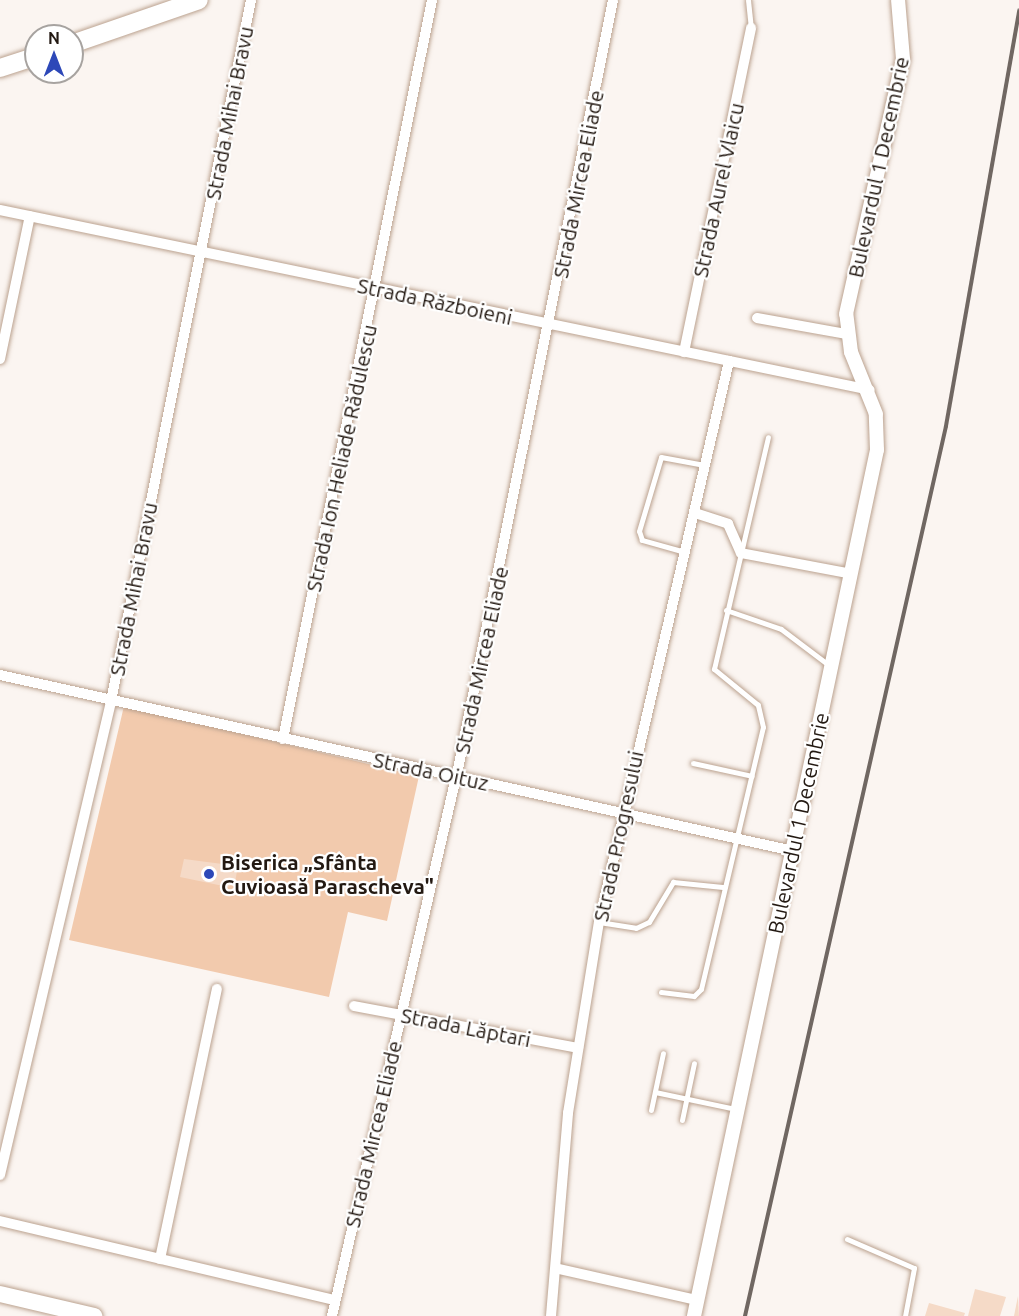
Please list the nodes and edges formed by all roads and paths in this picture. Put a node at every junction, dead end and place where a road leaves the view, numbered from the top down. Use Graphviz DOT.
graph roads {
  1 [pos="199,0"];
  2 [pos="251,0"];
  3 [pos="432,0"];
  4 [pos="613,0"];
  5 [pos="748,0"];
  6 [pos="902,2"];
  7 [pos="751,28"];
  8 [pos="84,40"];
  9 [pos="24,60"];
  10 [pos="0,68"];
  11 [pos="0,210"];
  12 [pos="30,216"];
  13 [pos="202,252"];
  14 [pos="376,288"];
  15 [pos="757,318"];
  16 [pos="551,325"];
  17 [pos="846,334"];
  18 [pos="684,352"];
  19 [pos="0,359"];
  20 [pos="729,361"];
  21 [pos="870,390"];
  22 [pos="768,437"];
  23 [pos="706,465"];
  24 [pos="695,513"];
  25 [pos="685,552"];
  26 [pos="741,554"];
  27 [pos="852,574"];
  28 [pos="726,610"];
  29 [pos="831,668"];
  30 [pos="0,675"];
  31 [pos="111,701"];
  32 [pos="283,740"];
  33 [pos="693,763"];
  34 [pos="456,776"];
  35 [pos="752,776"];
  36 [pos="622,813"];
  37 [pos="733,838"];
  38 [pos="793,851"];
  39 [pos="723,887"];
  40 [pos="599,922"];
  41 [pos="217,989"];
  42 [pos="661,992"];
  43 [pos="354,1006"];
  44 [pos="399,1015"];
  45 [pos="578,1048"];
  46 [pos="663,1053"];
  47 [pos="694,1063"];
  48 [pos="655,1092"];
  49 [pos="687,1099"];
  50 [pos="737,1109"];
  51 [pos="651,1110"];
  52 [pos="682,1120"];
  53 [pos="0,1175"];
  54 [pos="0,1221"];
  55 [pos="848,1239"];
  56 [pos="160,1259"];
  57 [pos="559,1269"];
  58 [pos="0,1294"];
  59 [pos="335,1300"];
  60 [pos="697,1300"];
  61 [pos="94,1316"];
  62 [pos="332,1316"];
  63 [pos="551,1316"];
  64 [pos="694,1316"];
  65 [pos="905,1316"];
  1 -- 8 [label="main road"];
  2 -- 13 [label="street, Strada Mihai Bravu"];
  3 -- 14 [label="street, Strada Ion Heliade Rădulescu"];
  4 -- 16 [label="street, Strada Mircea Eliade"];
  5 -- 7 [label="lane"];
  6 -- 17 [label="street, Bulevardul 1 Decembrie"];
  7 -- 18 [label="street, Strada Aurel Vlaicu"];
  9 -- 10 [label="main road"];
  11 -- 12 [label="street, Strada Războieni"];
  12 -- 13 [label="street, Strada Războieni"];
  12 -- 19 [label="street"];
  13 -- 14 [label="street, Strada Războieni"];
  13 -- 31 [label="street, Strada Mihai Bravu"];
  14 -- 16 [label="street, Strada Războieni"];
  14 -- 32 [label="street, Strada Ion Heliade Rădulescu"];
  15 -- 17 [label="street"];
  16 -- 18 [label="street, Strada Războieni"];
  16 -- 34 [label="street, Strada Mircea Eliade"];
  17 -- 21 [label="street, Bulevardul 1 Decembrie"];
  18 -- 20 [label="street, Strada Războieni"];
  20 -- 21 [label="street, Strada Războieni"];
  20 -- 23 [label="street, Strada Progresului"];
  21 -- 27 [label="street, Bulevardul 1 Decembrie"];
  22 -- 26 [label="lane"];
  23 -- 24 [label="street, Strada Progresului"];
  23 -- 25 [label="lane"];
  24 -- 25 [label="street, Strada Progresului"];
  24 -- 26 [label="street"];
  25 -- 36 [label="street, Strada Progresului"];
  26 -- 27 [label="street"];
  26 -- 28 [label="lane"];
  27 -- 29 [label="street, Bulevardul 1 Decembrie"];
  28 -- 29 [label="lane"];
  28 -- 35 [label="lane"];
  29 -- 38 [label="street, Bulevardul 1 Decembrie"];
  30 -- 31 [label="street, Strada Oituz"];
  31 -- 32 [label="street, Strada Oituz"];
  31 -- 53 [label="street, Strada Mihai Bravu"];
  32 -- 34 [label="street, Strada Oituz"];
  33 -- 35 [label="lane"];
  34 -- 36 [label="street, Strada Oituz"];
  34 -- 44 [label="street, Strada Mircea Eliade"];
  35 -- 37 [label="lane"];
  36 -- 37 [label="street, Strada Oituz"];
  36 -- 40 [label="street, Strada Progresului"];
  37 -- 38 [label="street, Strada Oituz"];
  37 -- 39 [label="lane"];
  38 -- 50 [label="street, Bulevardul 1 Decembrie"];
  39 -- 40 [label="lane"];
  39 -- 42 [label="lane"];
  40 -- 45 [label="street, Strada Progresului"];
  41 -- 56 [label="street"];
  43 -- 44 [label="street, Strada Lăptari"];
  44 -- 45 [label="street, Strada Lăptari"];
  44 -- 59 [label="street, Strada Mircea Eliade"];
  45 -- 57 [label="street, Strada Progresului"];
  46 -- 48 [label="lane"];
  47 -- 49 [label="lane"];
  48 -- 49 [label="lane"];
  48 -- 51 [label="lane"];
  49 -- 50 [label="lane"];
  49 -- 52 [label="lane"];
  50 -- 60 [label="street, Bulevardul 1 Decembrie"];
  54 -- 56 [label="street"];
  55 -- 65 [label="lane"];
  56 -- 59 [label="street"];
  57 -- 60 [label="street"];
  57 -- 63 [label="street, Strada Progresului"];
  58 -- 61 [label="main road"];
  59 -- 62 [label="street, Strada Mircea Eliade"];
  60 -- 64 [label="street, Bulevardul 1 Decembrie"];
}
